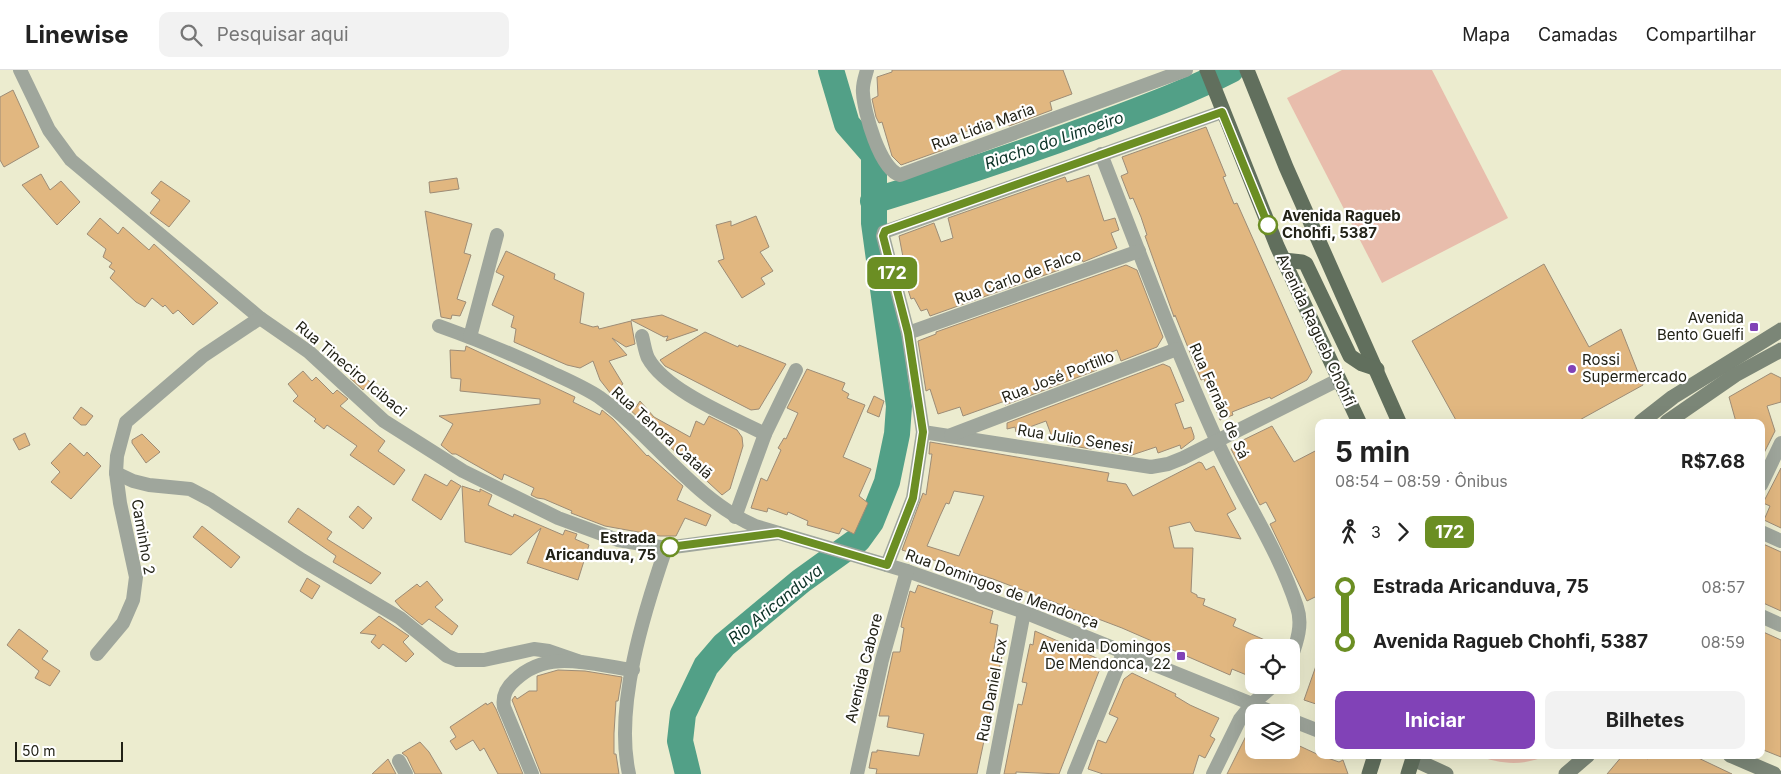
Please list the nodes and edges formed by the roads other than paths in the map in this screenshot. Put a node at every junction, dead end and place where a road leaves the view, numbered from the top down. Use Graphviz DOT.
graph roads {
  1 [pos="20,70"];
  2 [pos="867,70"];
  3 [pos="1186,70"];
  4 [pos="1207,70"];
  5 [pos="1248,70"];
  6 [pos="1220,106"];
  7 [pos="1101,154"];
  8 [pos="496,235"];
  9 [pos="1139,251"];
  10 [pos="1284,260"];
  11 [pos="260,318"];
  12 [pos="439,326"];
  13 [pos="908,333"];
  14 [pos="1775,333"];
  15 [pos="470,336"];
  16 [pos="642,336"];
  17 [pos="1177,349"];
  18 [pos="1781,351"];
  19 [pos="1377,369"];
  20 [pos="796,370"];
  21 [pos="1338,380"];
  22 [pos="1358,419"];
  23 [pos="1398,419"];
  24 [pos="1645,419"];
  25 [pos="1671,419"];
  26 [pos="923,432"];
  27 [pos="765,434"];
  28 [pos="950,436"];
  29 [pos="1217,440"];
  30 [pos="1781,443"];
  31 [pos="116,474"];
  32 [pos="1765,477"];
  33 [pos="735,517"];
  34 [pos="778,533"];
  35 [pos="1765,534"];
  36 [pos="1781,541"];
  37 [pos="666,548"];
  38 [pos="887,565"];
  39 [pos="907,571"];
  40 [pos="1024,612"];
  41 [pos="1765,618"];
  42 [pos="1781,625"];
  43 [pos="1298,639"];
  44 [pos="1124,651"];
  45 [pos="97,654"];
  46 [pos="581,662"];
  47 [pos="633,670"];
  48 [pos="1264,694"];
  49 [pos="1252,704"];
  50 [pos="1245,713"];
  51 [pos="1300,724"];
  52 [pos="1315,730"];
  53 [pos="1374,759"];
  54 [pos="1411,759"];
  55 [pos="1418,759"];
  56 [pos="1583,759"];
  57 [pos="1739,759"];
  58 [pos="399,761"];
  59 [pos="406,774"];
  60 [pos="532,774"];
  61 [pos="629,774"];
  62 [pos="857,774"];
  63 [pos="992,774"];
  64 [pos="1074,774"];
  65 [pos="1214,774"];
  66 [pos="1368,774"];
  67 [pos="1408,774"];
  68 [pos="1446,774"];
  69 [pos="1566,774"];
  70 [pos="1774,774"];
  1 -- 11 [label="street, Rua Tineciro Icibaci"];
  2 -- 3 [label="street, Rua Lidia Maria"];
  4 -- 6 [label="main road, Avenida Ragueb Chohfi"];
  5 -- 19 [label="main road"];
  6 -- 7 [label="street"];
  6 -- 10 [label="main road, Avenida Ragueb Chohfi"];
  7 -- 9 [label="street, Rua Fernão de Sá"];
  7 -- 13 [label="street, Rua Domingos de Mendonça"];
  8 -- 15 [label="street"];
  9 -- 13 [label="street, Rua Carlo de Falco"];
  9 -- 17 [label="street, Rua Fernão de Sá"];
  10 -- 19 [label="main road"];
  10 -- 21 [label="main road, Avenida Ragueb Chohfi"];
  11 -- 31 [label="street, Caminho 2"];
  11 -- 37 [label="street, Rua Tineciro Icibaci"];
  12 -- 15 [label="street, Rua Tenora Catalã"];
  13 -- 26 [label="street, Rua Domingos de Mendonça"];
  14 -- 18 [label="street"];
  14 -- 24 [label="main road"];
  15 -- 33 [label="street, Rua Tenora Catalã"];
  16 -- 27 [label="street"];
  17 -- 28 [label="street, Rua José Portillo"];
  17 -- 29 [label="street, Rua Fernão de Sá"];
  18 -- 25 [label="main road"];
  19 -- 23 [label="main road"];
  20 -- 27 [label="street"];
  21 -- 22 [label="main road, Avenida Ragueb Chohfi"];
  21 -- 29 [label="street, Rua Julio Senesi"];
  26 -- 28 [label="street, Rua Julio Senesi"];
  26 -- 38 [label="street, Rua Domingos de Mendonça"];
  27 -- 33 [label="street"];
  28 -- 29 [label="street, Rua Julio Senesi"];
  29 -- 43 [label="street, Rua Fernão de Sá"];
  30 -- 32 [label="street"];
  31 -- 45 [label="street, Caminho 2"];
  31 -- 46 [label="street"];
  33 -- 34 [label="street, Rua Tenora Catalã"];
  34 -- 37 [label="street, Rua Tineciro Icibaci"];
  34 -- 38 [label="street, Rua Domingos de Mendonça"];
  35 -- 36 [label="street"];
  37 -- 47 [label="street"];
  38 -- 39 [label="street, Rua Domingos de Mendonça"];
  39 -- 40 [label="street, Rua Domingos de Mendonça"];
  39 -- 62 [label="street, Avenida Cabore"];
  40 -- 44 [label="street, Rua Domingos de Mendonça"];
  40 -- 63 [label="street, Rua Daniel Fox"];
  41 -- 42 [label="street"];
  44 -- 49 [label="street, Rua Domingos de Mendonça"];
  44 -- 64 [label="street"];
  46 -- 47 [label="street"];
  46 -- 60 [label="street"];
  47 -- 61 [label="street"];
  48 -- 49 [label="street"];
  50 -- 65 [label="street"];
  51 -- 52 [label="street"];
  53 -- 66 [label="main road"];
  54 -- 67 [label="main road"];
  55 -- 68 [label="main road"];
  56 -- 69 [label="main road"];
  57 -- 70 [label="main road"];
  58 -- 59 [label="street"];
}
